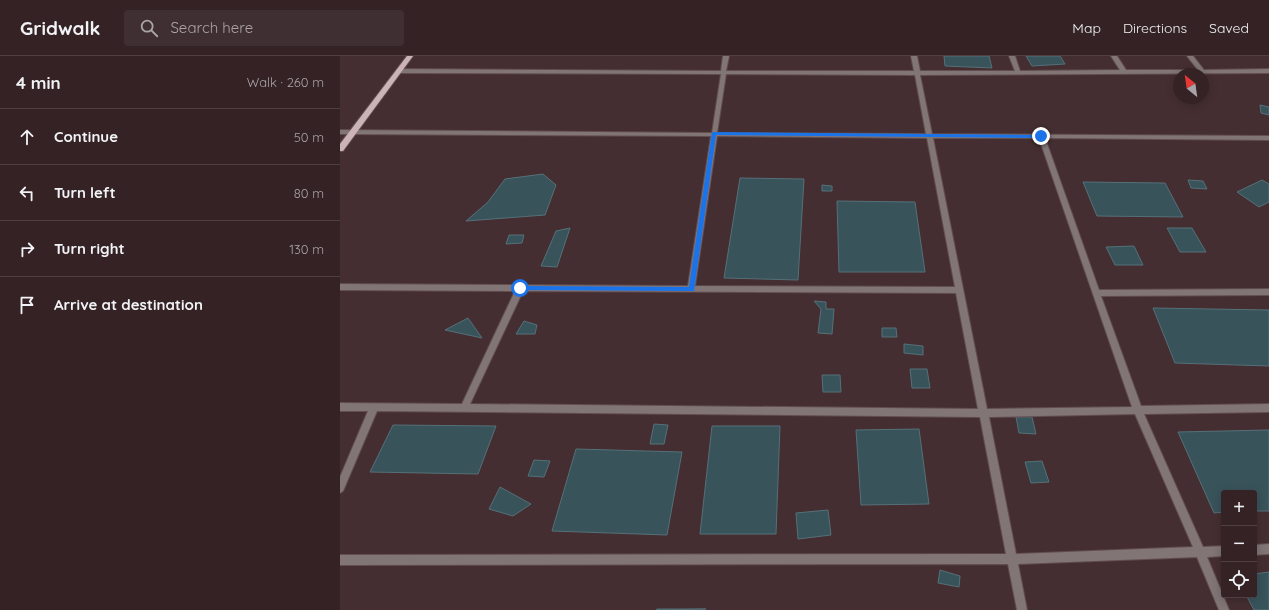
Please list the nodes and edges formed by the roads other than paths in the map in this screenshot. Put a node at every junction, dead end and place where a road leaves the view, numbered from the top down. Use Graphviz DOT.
graph roads {
  1 [pos="410,56"];
  2 [pos="726,56"];
  3 [pos="914,56"];
  4 [pos="1012,56"];
  5 [pos="1114,56"];
  6 [pos="1190,56"];
  7 [pos="1200,68"];
  8 [pos="1269,70"];
  9 [pos="399,71"];
  10 [pos="1173,71"];
  11 [pos="1209,71"];
  12 [pos="1124,72"];
  13 [pos="724,73"];
  14 [pos="917,73"];
  15 [pos="1018,73"];
  16 [pos="340,132"];
  17 [pos="353,132"];
  18 [pos="714,133"];
  19 [pos="928,136"];
  20 [pos="1041,136"];
  21 [pos="1269,138"];
  22 [pos="340,149"];
  23 [pos="340,287"];
  24 [pos="520,288"];
  25 [pos="691,289"];
  26 [pos="958,290"];
  27 [pos="1269,292"];
  28 [pos="1096,293"];
  29 [pos="340,407"];
  30 [pos="374,407"];
  31 [pos="1269,408"];
  32 [pos="464,409"];
  33 [pos="1138,410"];
  34 [pos="983,413"];
  35 [pos="340,488"];
  36 [pos="1269,549"];
  37 [pos="1257,550"];
  38 [pos="1221,551"];
  39 [pos="1200,552"];
  40 [pos="1012,559"];
  41 [pos="340,560"];
  42 [pos="1022,610"];
  43 [pos="1224,610"];
  1 -- 9 [label="main road"];
  2 -- 13 [label="street"];
  3 -- 14 [label="street"];
  4 -- 15 [label="street"];
  5 -- 12 [label="street"];
  6 -- 7 [label="street"];
  8 -- 11 [label="street"];
  9 -- 13 [label="street"];
  9 -- 17 [label="main road"];
  10 -- 12 [label="street"];
  12 -- 15 [label="street"];
  13 -- 14 [label="street"];
  13 -- 18 [label="street"];
  14 -- 15 [label="street"];
  14 -- 19 [label="street"];
  16 -- 17 [label="street"];
  17 -- 18 [label="street"];
  17 -- 22 [label="main road"];
  18 -- 19 [label="street"];
  18 -- 25 [label="street"];
  19 -- 20 [label="street"];
  19 -- 26 [label="street"];
  20 -- 21 [label="street"];
  20 -- 28 [label="street"];
  23 -- 24 [label="street"];
  24 -- 25 [label="street"];
  24 -- 32 [label="street"];
  25 -- 26 [label="street"];
  26 -- 34 [label="street"];
  27 -- 28 [label="street"];
  28 -- 33 [label="street"];
  29 -- 30 [label="street"];
  30 -- 32 [label="street"];
  30 -- 35 [label="street"];
  31 -- 33 [label="street"];
  32 -- 34 [label="street"];
  33 -- 34 [label="street"];
  33 -- 39 [label="street"];
  34 -- 40 [label="street"];
  36 -- 37 [label="street"];
  38 -- 39 [label="street"];
  39 -- 40 [label="street"];
  39 -- 43 [label="street"];
  40 -- 41 [label="street"];
  40 -- 42 [label="street"];
}
